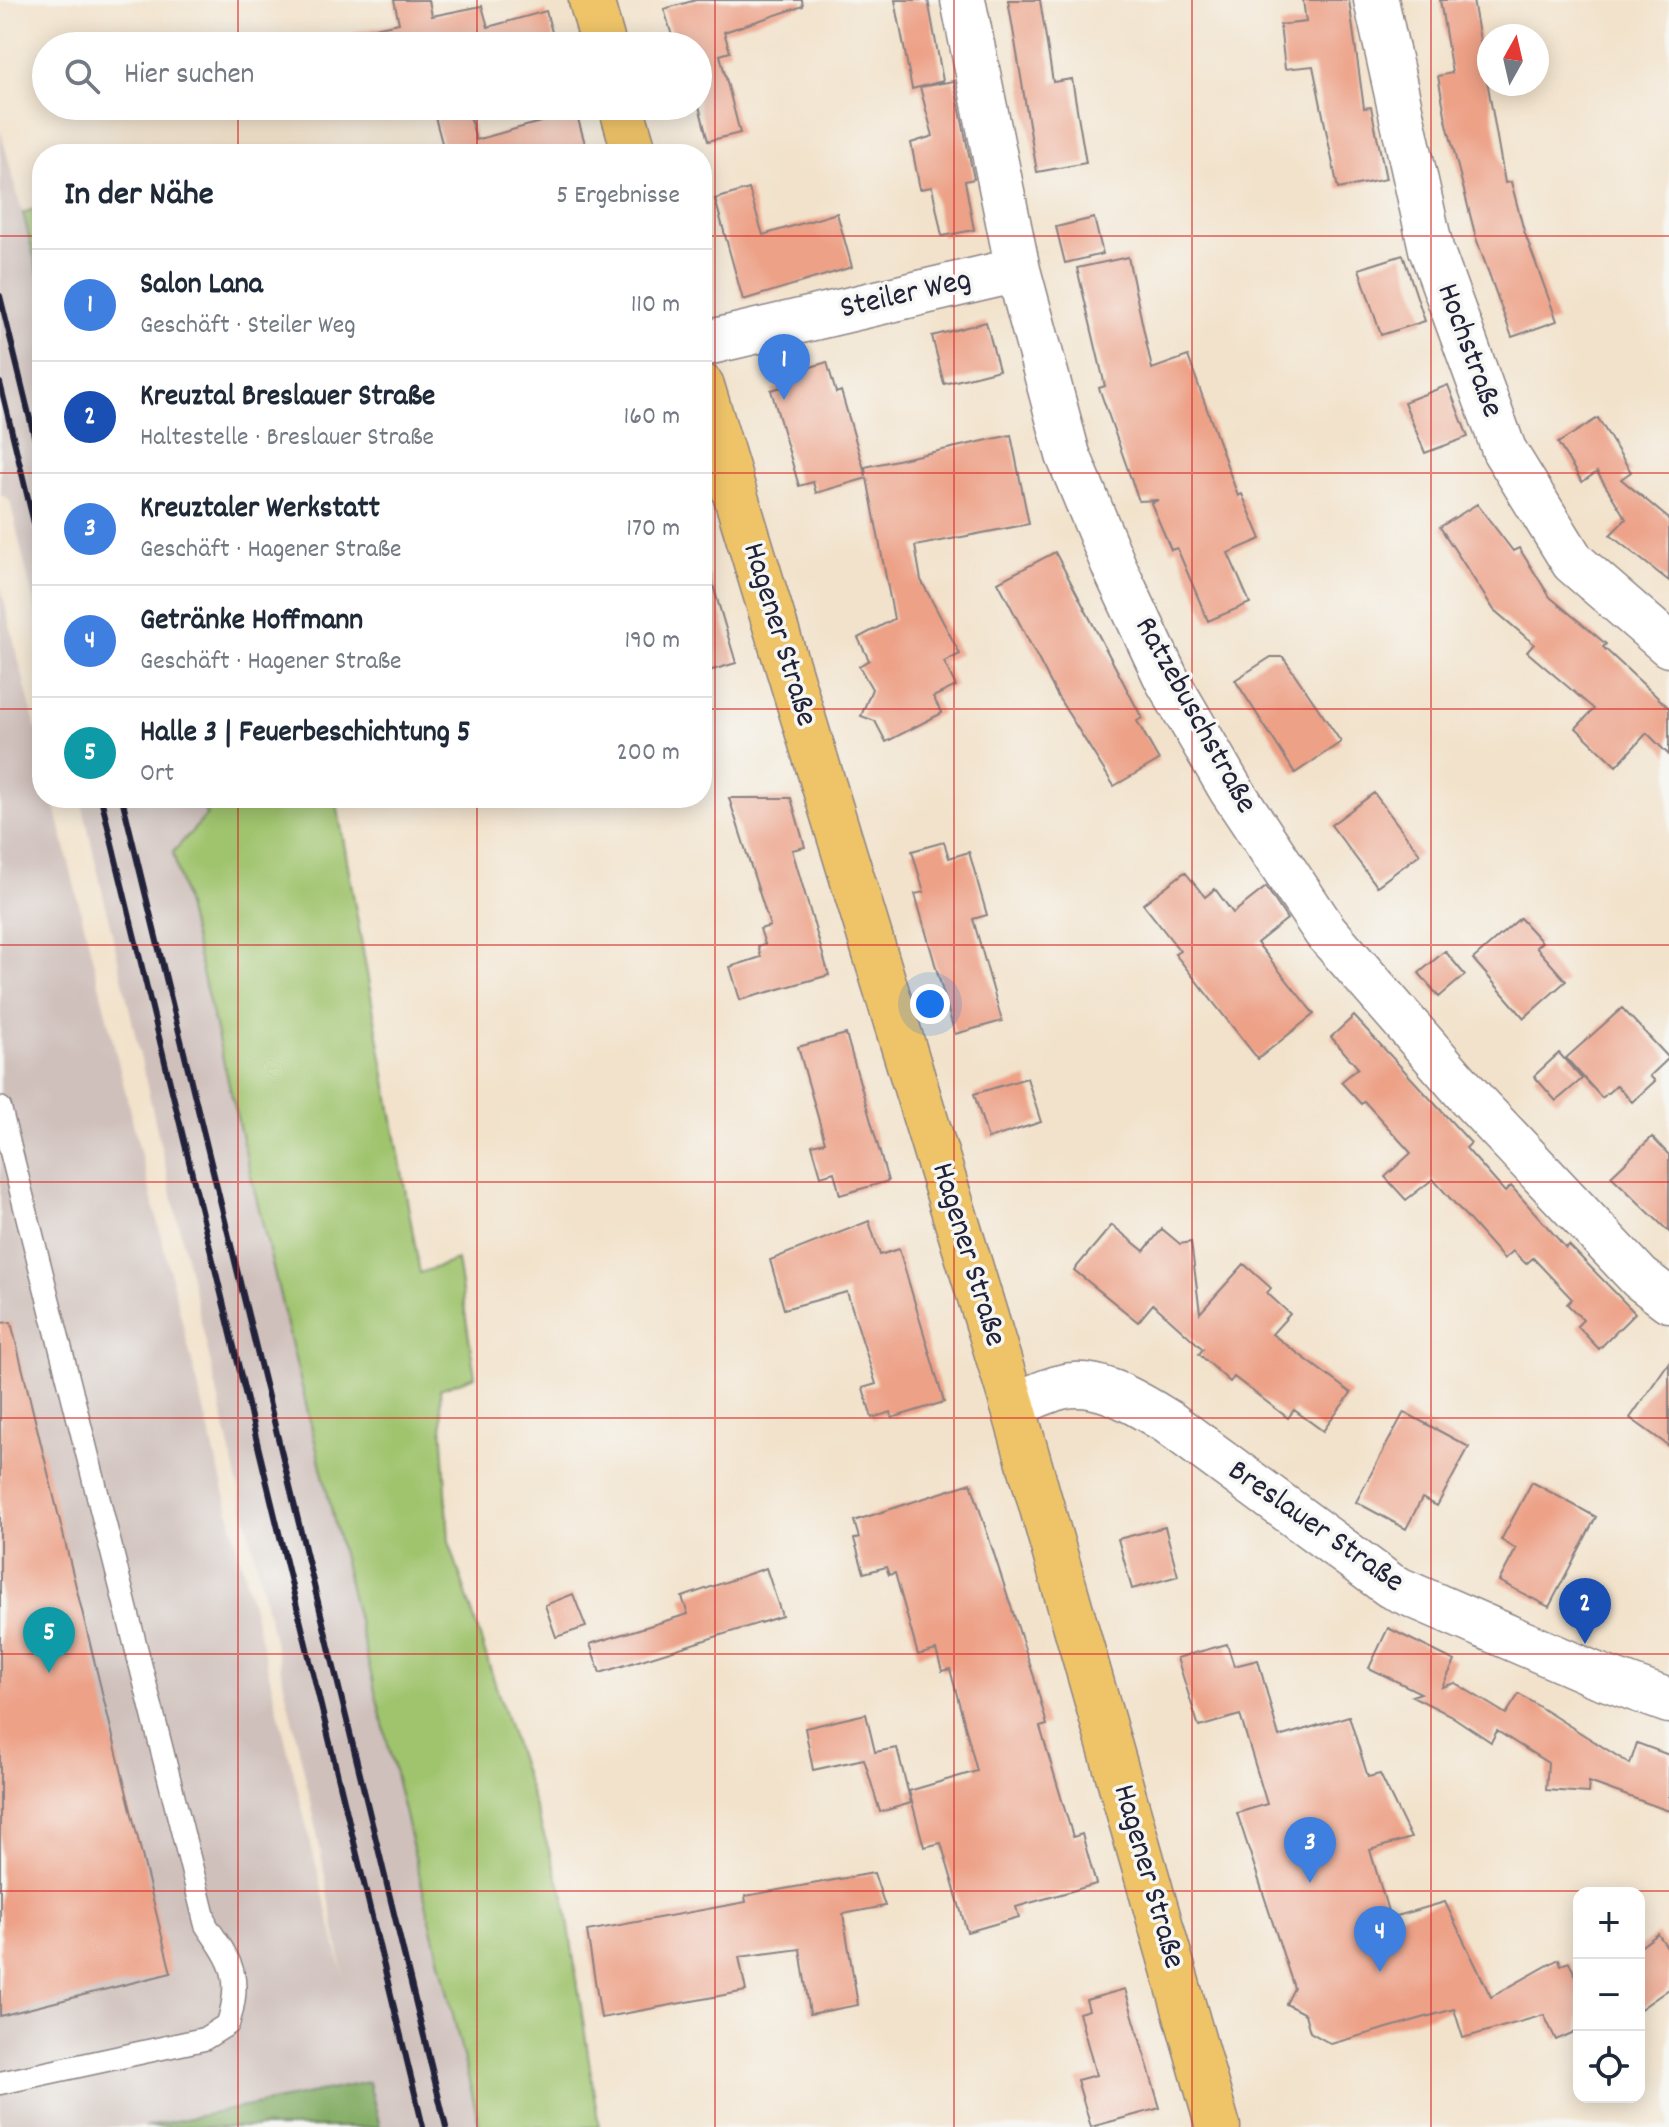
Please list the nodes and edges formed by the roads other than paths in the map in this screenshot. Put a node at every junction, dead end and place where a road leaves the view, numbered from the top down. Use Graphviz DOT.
graph roads {
  1 [pos="591,0"];
  2 [pos="963,0"];
  3 [pos="1376,0"];
  4 [pos="600,32"];
  5 [pos="625,120"];
  6 [pos="632,144"];
  7 [pos="1018,270"];
  8 [pos="712,342"];
  9 [pos="712,419"];
  10 [pos="1669,645"];
  11 [pos="0,1108"];
  12 [pos="1669,1300"];
  13 [pos="1013,1406"];
  14 [pos="1669,1701"];
  15 [pos="0,2083"];
  16 [pos="1218,2127"];
  1 -- 4 [label="main road"];
  2 -- 7 [label="street, Ratzebuschstraße"];
  3 -- 10 [label="street, Hochstraße"];
  5 -- 6 [label="main road"];
  7 -- 8 [label="street, Steiler Weg"];
  7 -- 12 [label="street, Ratzebuschstraße"];
  9 -- 13 [label="main road, Hagener Straße"];
  11 -- 15 [label="lane"];
  13 -- 14 [label="street, Breslauer Straße"];
  13 -- 16 [label="main road, Hagener Straße"];
}
